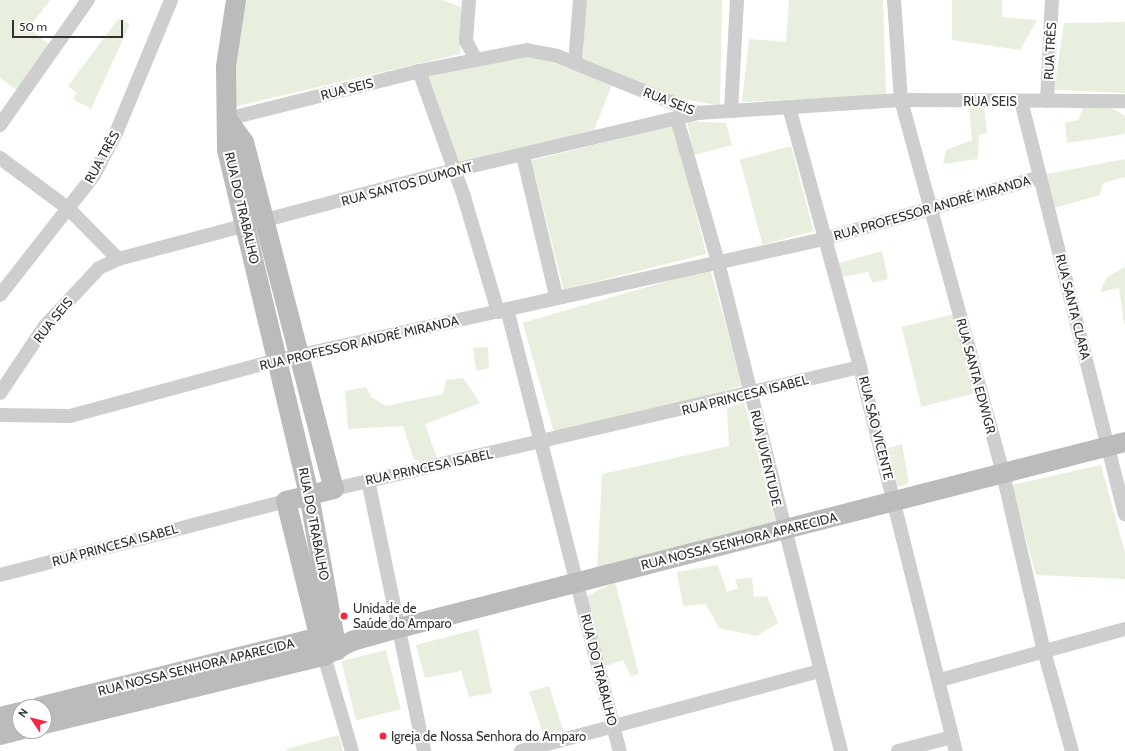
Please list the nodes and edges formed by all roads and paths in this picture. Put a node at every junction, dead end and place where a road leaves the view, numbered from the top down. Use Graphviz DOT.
graph roads {
  1 [pos="88,0"];
  2 [pos="171,0"];
  3 [pos="236,0"];
  4 [pos="469,0"];
  5 [pos="580,0"];
  6 [pos="736,0"];
  7 [pos="894,0"];
  8 [pos="1052,0"];
  9 [pos="475,58"];
  10 [pos="575,63"];
  11 [pos="419,71"];
  12 [pos="901,100"];
  13 [pos="1021,101"];
  14 [pos="1047,101"];
  15 [pos="1125,101"];
  16 [pos="789,107"];
  17 [pos="731,111"];
  18 [pos="698,113"];
  19 [pos="227,119"];
  20 [pos="678,119"];
  21 [pos="0,125"];
  22 [pos="523,156"];
  23 [pos="0,158"];
  24 [pos="455,170"];
  25 [pos="1040,177"];
  26 [pos="69,209"];
  27 [pos="931,209"];
  28 [pos="255,224"];
  29 [pos="824,239"];
  30 [pos="118,260"];
  31 [pos="718,262"];
  32 [pos="0,295"];
  33 [pos="556,296"];
  34 [pos="503,310"];
  35 [pos="299,356"];
  36 [pos="278,360"];
  37 [pos="860,367"];
  38 [pos="0,393"];
  39 [pos="751,394"];
  40 [pos="0,414"];
  41 [pos="540,444"];
  42 [pos="1117,444"];
  43 [pos="1003,474"];
  44 [pos="368,480"];
  45 [pos="334,489"];
  46 [pos="309,495"];
  47 [pos="286,501"];
  48 [pos="894,501"];
  49 [pos="1125,514"];
  50 [pos="783,531"];
  51 [pos="0,575"];
  52 [pos="577,580"];
  53 [pos="400,628"];
  54 [pos="1125,629"];
  55 [pos="333,643"];
  56 [pos="1044,651"];
  57 [pos="820,671"];
  58 [pos="940,680"];
  59 [pos="52,704"];
  60 [pos="12,714"];
  61 [pos="0,717"];
  62 [pos="52,722"];
  63 [pos="613,726"];
  64 [pos="12,732"];
  65 [pos="0,735"];
  66 [pos="952,737"];
  67 [pos="352,751"];
  68 [pos="424,751"];
  69 [pos="521,751"];
  70 [pos="620,751"];
  71 [pos="841,751"];
  72 [pos="898,751"];
  73 [pos="956,751"];
  74 [pos="1072,751"];
  1 -- 21 [label="street"];
  2 -- 26 [label="street, RUA TRÊS"];
  3 -- 19 [label="main road, RUA DO TRABALHO"];
  4 -- 9 [label="street"];
  5 -- 10 [label="street"];
  6 -- 17 [label="street"];
  7 -- 12 [label="street, RUA SANTA EDWIGR"];
  8 -- 14 [label="street, RUA TRÊS"];
  9 -- 10 [label="street, RUA SEIS"];
  9 -- 11 [label="street, RUA SEIS"];
  10 -- 18 [label="street, RUA SEIS"];
  11 -- 19 [label="street, RUA SEIS"];
  11 -- 24 [label="street, RUA DO TRABALHO"];
  12 -- 13 [label="street, RUA SEIS"];
  12 -- 16 [label="street, RUA SEIS"];
  12 -- 27 [label="street, RUA SANTA EDWIGR"];
  13 -- 14 [label="street, RUA SEIS"];
  13 -- 25 [label="street, RUA SANTA CLARA"];
  14 -- 15 [label="street, RUA SEIS"];
  16 -- 17 [label="street, RUA SEIS"];
  16 -- 29 [label="street, RUA SÃO VICENTE"];
  17 -- 18 [label="street, RUA SEIS"];
  18 -- 20 [label="street, RUA SANTOS DUMONT"];
  19 -- 28 [label="main road, RUA DO TRABALHO"];
  20 -- 22 [label="street, RUA SANTOS DUMONT"];
  20 -- 31 [label="street, RUA JUVENTUDE"];
  22 -- 24 [label="street, RUA SANTOS DUMONT"];
  22 -- 33 [label="street"];
  23 -- 26 [label="street"];
  24 -- 28 [label="street, RUA SANTOS DUMONT"];
  24 -- 34 [label="street, RUA DO TRABALHO"];
  25 -- 27 [label="street, RUA PROFESSOR ANDRÉ MIRANDA"];
  25 -- 42 [label="street, RUA SANTA CLARA"];
  26 -- 30 [label="street"];
  26 -- 32 [label="street, RUA TRÊS"];
  27 -- 29 [label="street, RUA PROFESSOR ANDRÉ MIRANDA"];
  27 -- 43 [label="street, RUA SANTA EDWIGR"];
  28 -- 30 [label="street, RUA SANTOS DUMONT"];
  28 -- 35 [label="main road, RUA DO TRABALHO"];
  28 -- 36 [label="main road, RUA DO TRABALHO"];
  29 -- 31 [label="street, RUA PROFESSOR ANDRÉ MIRANDA"];
  29 -- 37 [label="street, RUA SÃO VICENTE"];
  30 -- 38 [label="street, RUA SEIS"];
  31 -- 33 [label="street, RUA PROFESSOR ANDRÉ MIRANDA"];
  31 -- 39 [label="street, RUA JUVENTUDE"];
  33 -- 34 [label="street, RUA PROFESSOR ANDRÉ MIRANDA"];
  34 -- 35 [label="street, RUA PROFESSOR ANDRÉ MIRANDA"];
  34 -- 41 [label="street, RUA DO TRABALHO"];
  35 -- 36 [label="street, RUA PROFESSOR ANDRÉ MIRANDA"];
  35 -- 45 [label="main road, RUA DO TRABALHO"];
  36 -- 40 [label="street, RUA PROFESSOR ANDRÉ MIRANDA"];
  36 -- 46 [label="main road, RUA DO TRABALHO"];
  37 -- 39 [label="street, RUA PRINCESA ISABEL"];
  37 -- 48 [label="street, RUA SÃO VICENTE"];
  39 -- 41 [label="street, RUA PRINCESA ISABEL"];
  39 -- 50 [label="street, RUA JUVENTUDE"];
  41 -- 44 [label="street, RUA PRINCESA ISABEL"];
  41 -- 52 [label="street, RUA DO TRABALHO"];
  42 -- 43 [label="main road, RUA NOSSA SENHORA APARECIDA"];
  42 -- 49 [label="street, RUA SANTA CLARA"];
  43 -- 48 [label="main road, RUA NOSSA SENHORA APARECIDA"];
  43 -- 56 [label="street, RUA SANTA EDWIGR"];
  44 -- 45 [label="street, RUA PRINCESA ISABEL"];
  44 -- 53 [label="street"];
  45 -- 46 [label="main road, RUA PRINCESA ISABEL"];
  46 -- 47 [label="main road, RUA PRINCESA ISABEL"];
  46 -- 55 [label="main road, RUA DO TRABALHO"];
  47 -- 51 [label="street, RUA PRINCESA ISABEL"];
  47 -- 55 [label="main road, RUA DO TRABALHO"];
  48 -- 50 [label="main road, RUA NOSSA SENHORA APARECIDA"];
  48 -- 58 [label="street, RUA SÃO VICENTE"];
  50 -- 52 [label="main road, RUA NOSSA SENHORA APARECIDA"];
  50 -- 57 [label="street, RUA JUVENTUDE"];
  52 -- 53 [label="main road, RUA NOSSA SENHORA APARECIDA"];
  52 -- 63 [label="street, RUA DO TRABALHO"];
  53 -- 55 [label="main road, RUA NOSSA SENHORA APARECIDA"];
  53 -- 68 [label="street"];
  54 -- 56 [label="street"];
  55 -- 59 [label="main road, RUA NOSSA SENHORA APARECIDA"];
  55 -- 62 [label="main road, RUA NOSSA SENHORA APARECIDA"];
  55 -- 67 [label="street"];
  56 -- 58 [label="street"];
  56 -- 74 [label="street, RUA SANTA EDWIGR"];
  57 -- 63 [label="street"];
  57 -- 71 [label="street, RUA JUVENTUDE"];
  58 -- 66 [label="street, RUA SÃO VICENTE"];
  60 -- 61 [label="main road"];
  63 -- 69 [label="street"];
  63 -- 70 [label="street, RUA DO TRABALHO"];
  64 -- 65 [label="main road"];
  66 -- 72 [label="street"];
  66 -- 73 [label="street, RUA SÃO VICENTE"];
}
